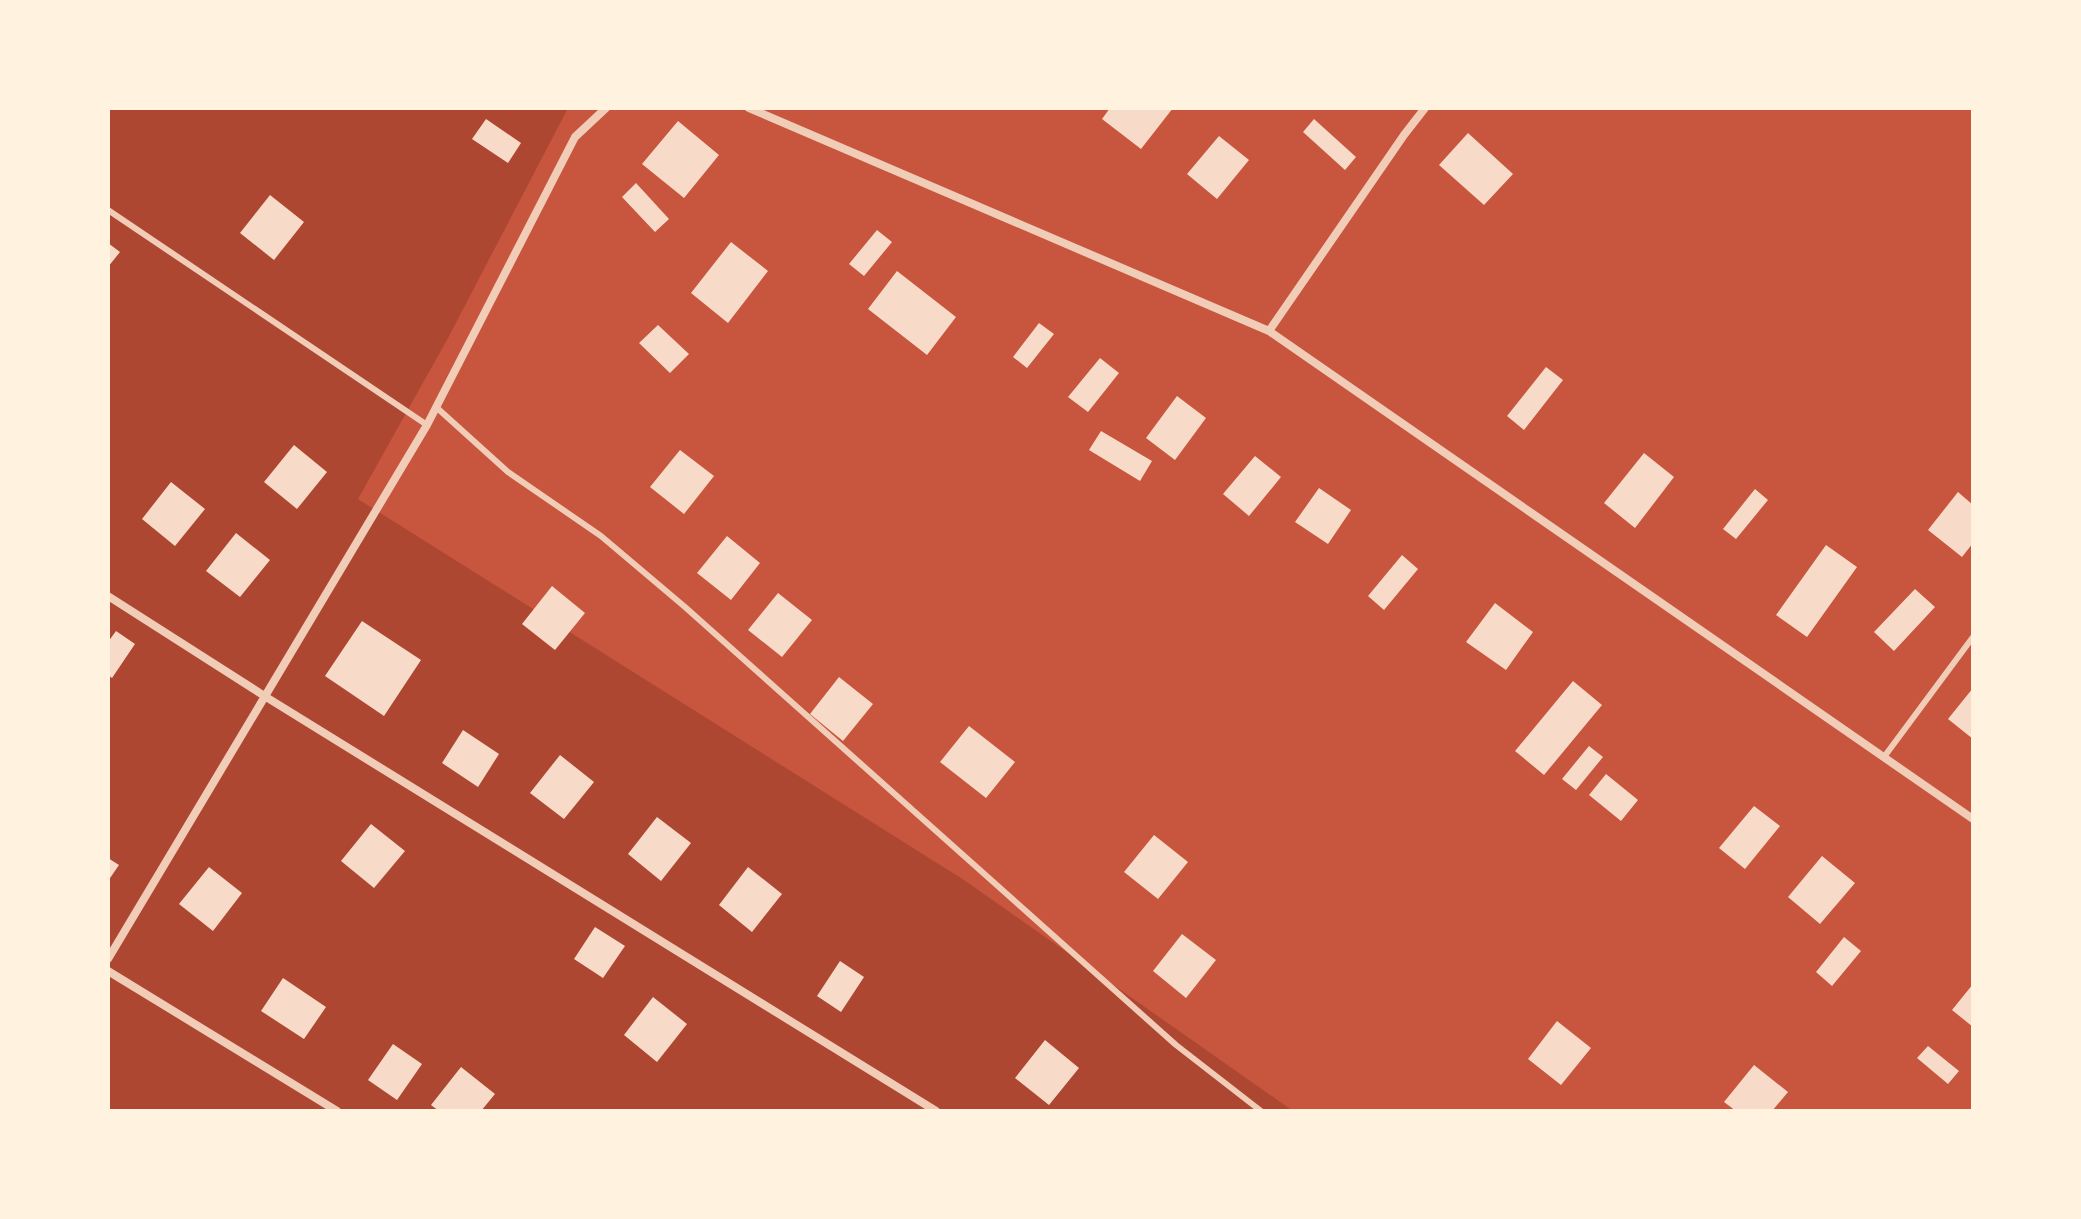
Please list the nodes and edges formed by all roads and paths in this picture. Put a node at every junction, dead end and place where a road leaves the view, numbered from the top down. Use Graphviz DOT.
graph roads {
  1 [pos="606,108"];
  2 [pos="749,108"];
  3 [pos="1425,108"];
  4 [pos="108,210"];
  5 [pos="1269,331"];
  6 [pos="436,407"];
  7 [pos="427,425"];
  8 [pos="108,596"];
  9 [pos="1973,637"];
  10 [pos="266,697"];
  11 [pos="1884,757"];
  12 [pos="1973,819"];
  13 [pos="108,959"];
  14 [pos="108,971"];
  15 [pos="337,1111"];
  16 [pos="936,1111"];
  17 [pos="1261,1111"];
  1 -- 6 [label="street"];
  2 -- 5 [label="street"];
  3 -- 5 [label="street"];
  4 -- 7 [label="lane"];
  5 -- 11 [label="street"];
  6 -- 7 [label="street"];
  6 -- 17 [label="lane"];
  7 -- 10 [label="street"];
  8 -- 10 [label="street"];
  9 -- 11 [label="lane"];
  10 -- 13 [label="street"];
  10 -- 16 [label="street"];
  11 -- 12 [label="street"];
  14 -- 15 [label="street"];
}
